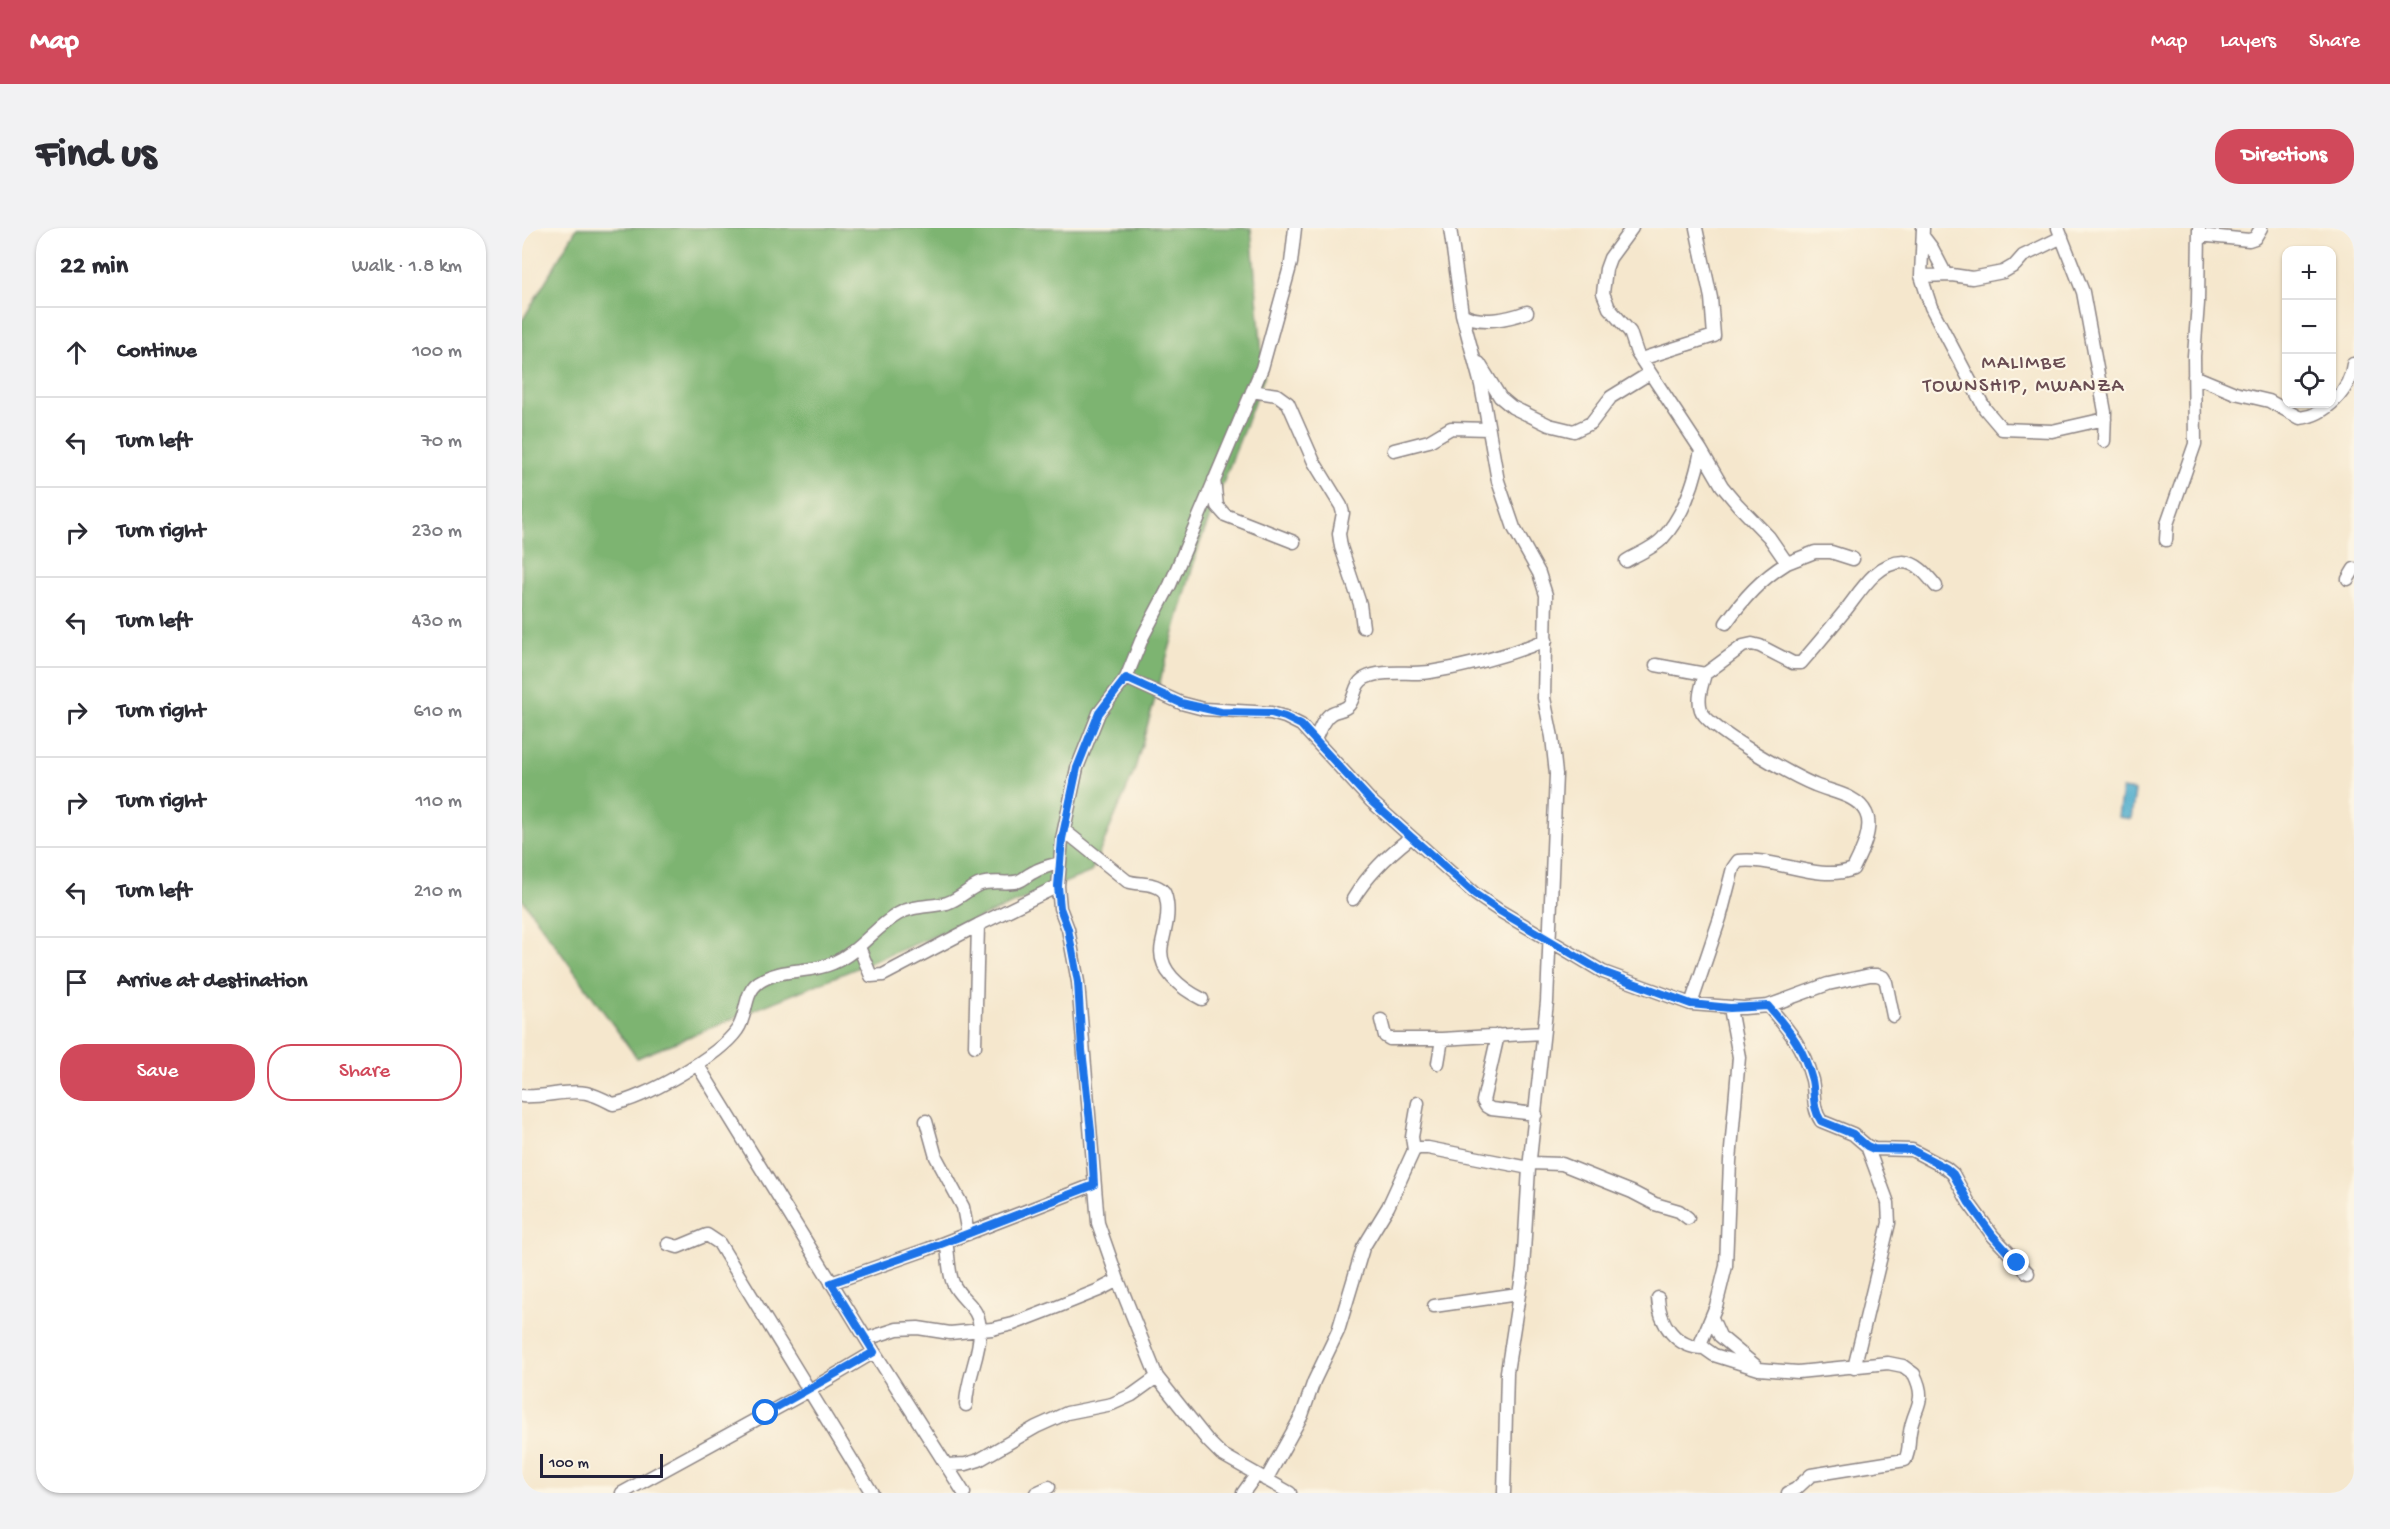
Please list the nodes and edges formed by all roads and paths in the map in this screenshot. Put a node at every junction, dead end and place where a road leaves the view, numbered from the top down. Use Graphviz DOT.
graph roads {
  1 [pos="1295,228"];
  2 [pos="1450,228"];
  3 [pos="1632,228"];
  4 [pos="1696,228"];
  5 [pos="2261,228"];
  6 [pos="1923,232"];
  7 [pos="2060,232"];
  8 [pos="2199,232"];
  9 [pos="1946,275"];
  10 [pos="1922,276"];
  11 [pos="1527,312"];
  12 [pos="1462,314"];
  13 [pos="1474,358"];
  14 [pos="1641,359"];
  15 [pos="2353,364"];
  16 [pos="1650,373"];
  17 [pos="2194,376"];
  18 [pos="1252,391"];
  19 [pos="2105,419"];
  20 [pos="1488,429"];
  21 [pos="2104,441"];
  22 [pos="1394,450"];
  23 [pos="1701,450"];
  24 [pos="1214,479"];
  25 [pos="2166,540"];
  26 [pos="1294,542"];
  27 [pos="1853,558"];
  28 [pos="1626,561"];
  29 [pos="1787,563"];
  30 [pos="1936,586"];
  31 [pos="1726,623"];
  32 [pos="1363,627"];
  33 [pos="1546,640"];
  34 [pos="1656,665"];
  35 [pos="1705,674"];
  36 [pos="1126,678"];
  37 [pos="1315,740"];
  38 [pos="1065,831"];
  39 [pos="1410,838"];
  40 [pos="1060,863"];
  41 [pos="1058,886"];
  42 [pos="1353,899"];
  43 [pos="978,925"];
  44 [pos="1550,940"];
  45 [pos="859,947"];
  46 [pos="1202,999"];
  47 [pos="1691,1004"];
  48 [pos="1768,1006"];
  49 [pos="1730,1008"];
  50 [pos="1893,1016"];
  51 [pos="1381,1020"];
  52 [pos="1544,1033"];
  53 [pos="1498,1035"];
  54 [pos="1442,1039"];
  55 [pos="975,1046"];
  56 [pos="1438,1063"];
  57 [pos="697,1064"];
  58 [pos="522,1096"];
  59 [pos="1418,1102"];
  60 [pos="1536,1114"];
  61 [pos="926,1121"];
  62 [pos="1867,1146"];
  63 [pos="1414,1150"];
  64 [pos="1530,1165"];
  65 [pos="1094,1185"];
  66 [pos="1688,1218"];
  67 [pos="968,1234"];
  68 [pos="946,1242"];
  69 [pos="668,1244"];
  70 [pos="2028,1273"];
  71 [pos="1118,1280"];
  72 [pos="831,1283"];
  73 [pos="1518,1294"];
  74 [pos="1658,1298"];
  75 [pos="1434,1306"];
  76 [pos="1712,1318"];
  77 [pos="980,1331"];
  78 [pos="866,1339"];
  79 [pos="1704,1348"];
  80 [pos="874,1352"];
  81 [pos="1854,1368"];
  82 [pos="1759,1369"];
  83 [pos="1157,1377"];
  84 [pos="810,1390"];
  85 [pos="966,1405"];
  86 [pos="946,1465"];
  87 [pos="1261,1478"];
  88 [pos="1049,1487"];
  89 [pos="622,1493"];
  90 [pos="873,1493"];
  91 [pos="963,1493"];
  92 [pos="1036,1493"];
  93 [pos="1243,1493"];
  94 [pos="1290,1493"];
  95 [pos="1504,1493"];
  96 [pos="1788,1493"];
  1 -- 18 [label="street"];
  2 -- 12 [label="street"];
  3 -- 14 [label="street"];
  4 -- 14 [label="street"];
  5 -- 8 [label="street"];
  6 -- 9 [label="street"];
  6 -- 10 [label="street"];
  7 -- 9 [label="street"];
  7 -- 19 [label="street"];
  8 -- 17 [label="street"];
  9 -- 10 [label="street"];
  10 -- 19 [label="street"];
  11 -- 12 [label="street"];
  12 -- 13 [label="street"];
  13 -- 16 [label="street"];
  13 -- 20 [label="street"];
  14 -- 16 [label="street"];
  15 -- 17 [label="street"];
  16 -- 23 [label="street"];
  17 -- 25 [label="street"];
  18 -- 24 [label="street"];
  18 -- 32 [label="street"];
  19 -- 21 [label="street"];
  20 -- 22 [label="street"];
  20 -- 33 [label="street"];
  23 -- 28 [label="street"];
  23 -- 29 [label="street"];
  24 -- 26 [label="street"];
  24 -- 36 [label="street"];
  27 -- 29 [label="street"];
  29 -- 31 [label="street"];
  30 -- 35 [label="street"];
  33 -- 37 [label="street"];
  33 -- 44 [label="street"];
  34 -- 35 [label="street"];
  35 -- 47 [label="street"];
  36 -- 37 [label="street"];
  36 -- 38 [label="street"];
  37 -- 39 [label="street"];
  38 -- 40 [label="street"];
  38 -- 46 [label="street"];
  39 -- 42 [label="street"];
  39 -- 44 [label="street"];
  40 -- 41 [label="street"];
  40 -- 45 [label="street"];
  41 -- 43 [label="street"];
  41 -- 65 [label="street"];
  43 -- 45 [label="street"];
  43 -- 55 [label="street"];
  44 -- 47 [label="street"];
  44 -- 52 [label="street"];
  45 -- 57 [label="street"];
  47 -- 49 [label="street"];
  48 -- 49 [label="street"];
  48 -- 50 [label="street"];
  48 -- 62 [label="street"];
  49 -- 76 [label="street"];
  51 -- 54 [label="street"];
  52 -- 53 [label="street"];
  52 -- 60 [label="street"];
  53 -- 54 [label="street"];
  53 -- 60 [label="street"];
  54 -- 56 [label="street"];
  57 -- 58 [label="street"];
  57 -- 72 [label="street"];
  59 -- 63 [label="street"];
  60 -- 64 [label="street"];
  61 -- 67 [label="street"];
  62 -- 70 [label="street"];
  62 -- 81 [label="street"];
  63 -- 64 [label="street"];
  63 -- 87 [label="street"];
  64 -- 66 [label="street"];
  64 -- 73 [label="street"];
  65 -- 67 [label="street"];
  65 -- 71 [label="street"];
  67 -- 68 [label="street"];
  68 -- 72 [label="street"];
  68 -- 77 [label="street"];
  69 -- 84 [label="street"];
  71 -- 77 [label="street"];
  71 -- 83 [label="street"];
  72 -- 78 [label="street"];
  73 -- 75 [label="street"];
  73 -- 95 [label="street"];
  74 -- 79 [label="street"];
  76 -- 79 [label="street"];
  76 -- 82 [label="street"];
  77 -- 78 [label="street"];
  77 -- 85 [label="street"];
  78 -- 80 [label="street"];
  79 -- 82 [label="street"];
  80 -- 84 [label="street"];
  80 -- 86 [label="street"];
  81 -- 82 [label="street"];
  81 -- 96 [label="street"];
  83 -- 86 [label="street"];
  83 -- 87 [label="street"];
  84 -- 89 [label="street"];
  84 -- 90 [label="street"];
  86 -- 91 [label="street"];
  87 -- 93 [label="street"];
  87 -- 94 [label="street"];
  88 -- 92 [label="street"];
}
